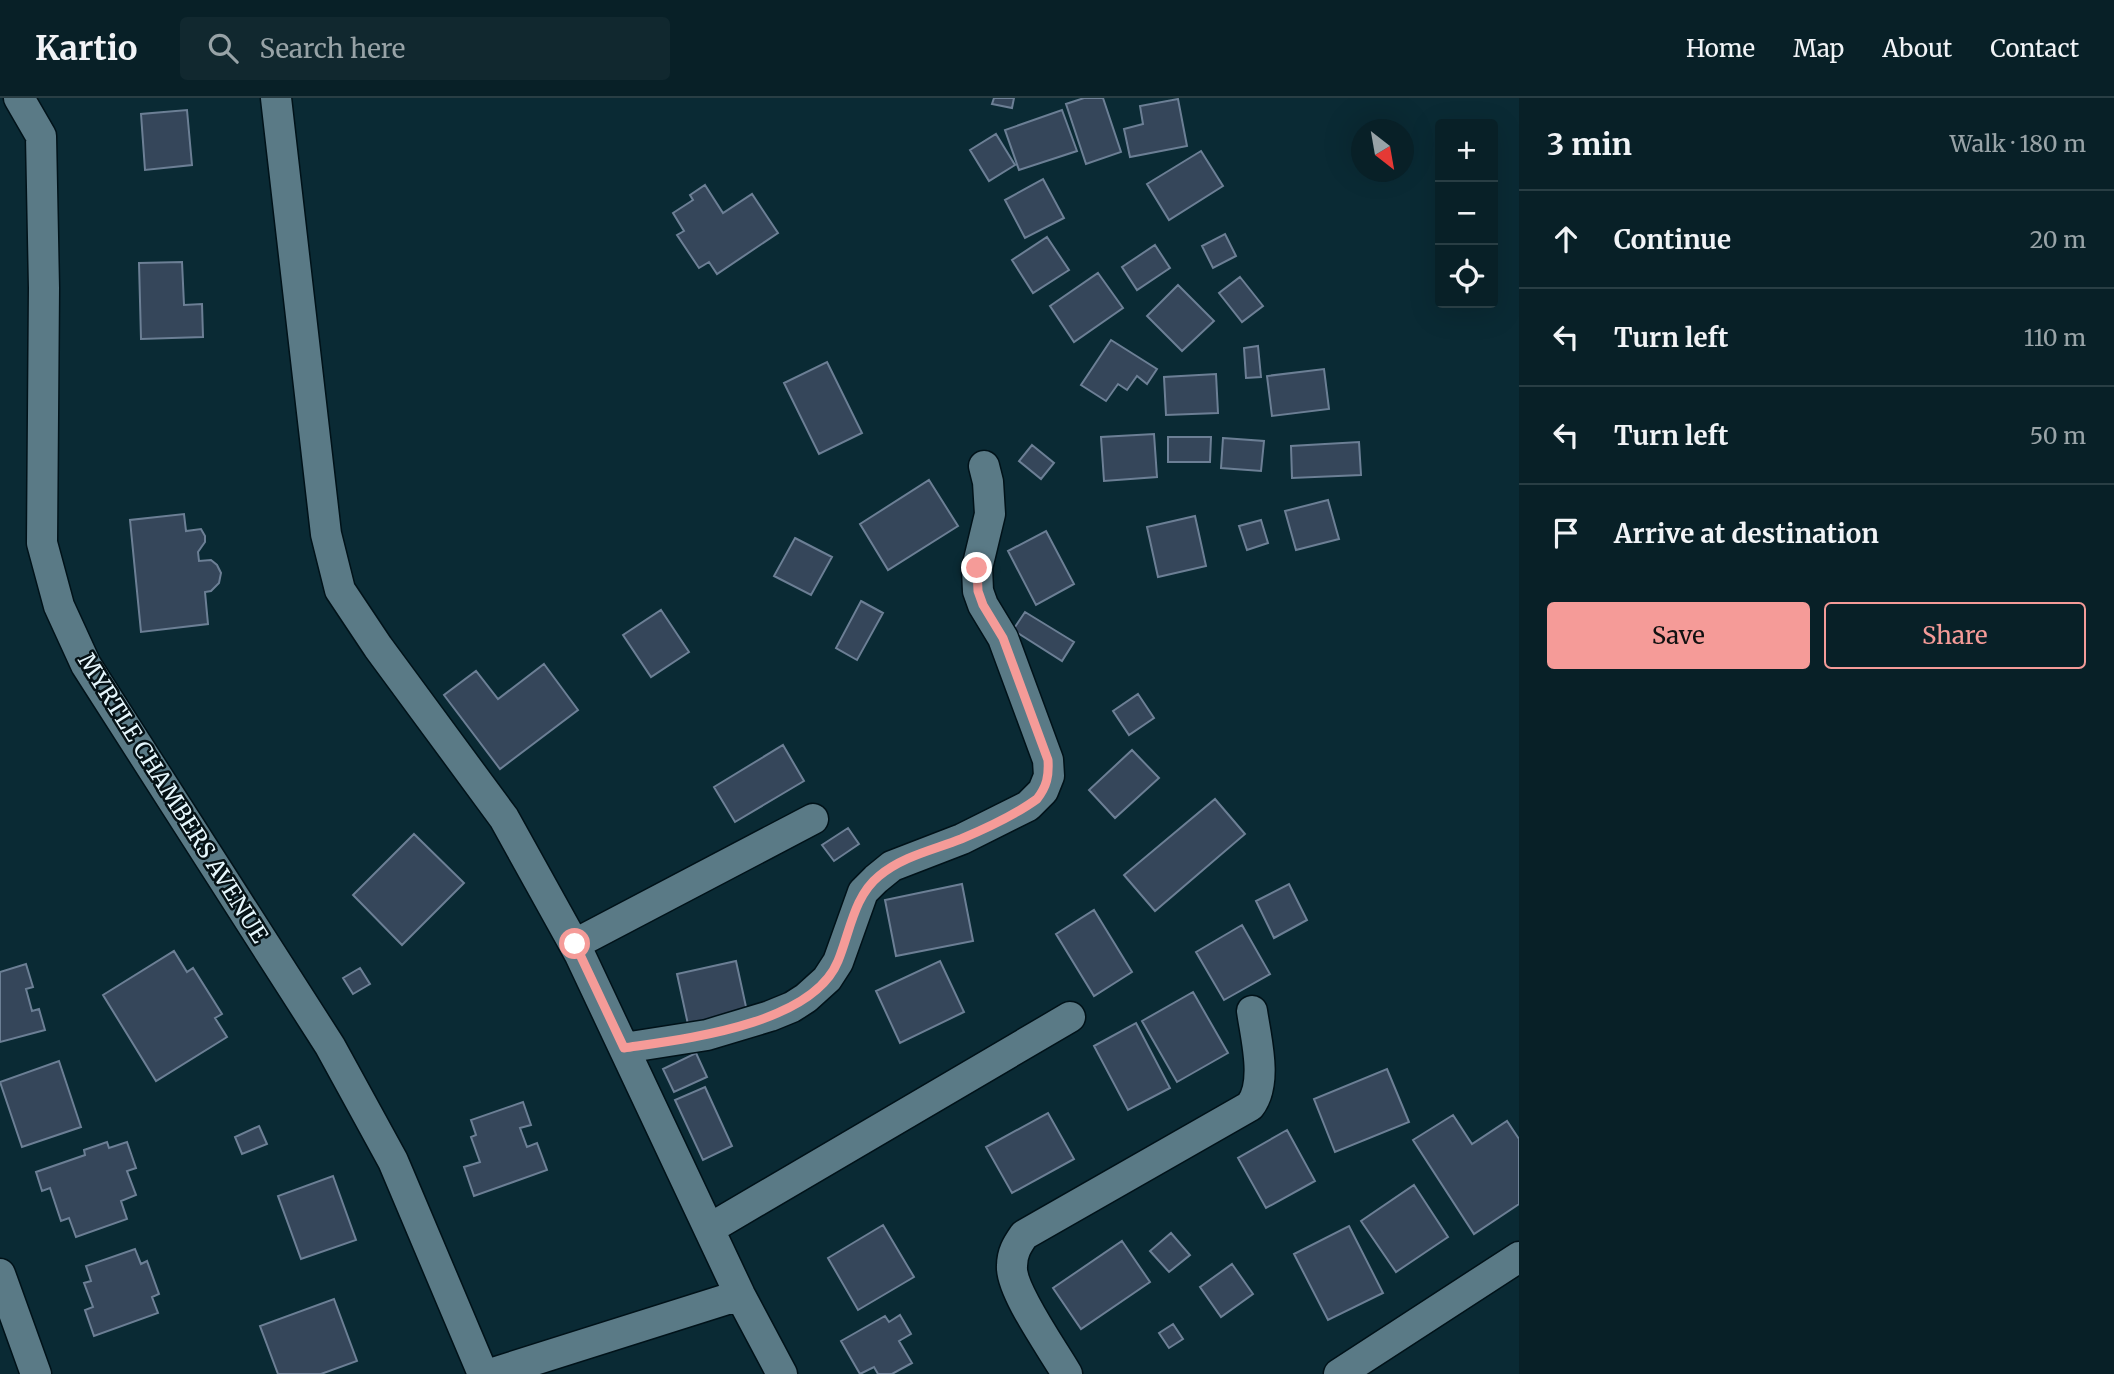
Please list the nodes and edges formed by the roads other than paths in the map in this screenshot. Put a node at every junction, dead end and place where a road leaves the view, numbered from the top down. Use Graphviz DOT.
graph roads {
  1 [pos="19,98"];
  2 [pos="276,98"];
  3 [pos="984,466"];
  4 [pos="813,819"];
  5 [pos="575,944"];
  6 [pos="1252,1011"];
  7 [pos="1070,1017"];
  8 [pos="624,1048"];
  9 [pos="709,1229"];
  10 [pos="1519,1257"];
  11 [pos="0,1275"];
  12 [pos="740,1295"];
  13 [pos="36,1374"];
  14 [pos="483,1374"];
  15 [pos="490,1374"];
  16 [pos="782,1374"];
  17 [pos="1068,1374"];
  18 [pos="1339,1374"];
  1 -- 14 [label="street, MYRTLE CHAMBERS AVENUE"];
  2 -- 5 [label="street"];
  3 -- 8 [label="street"];
  4 -- 5 [label="street"];
  5 -- 8 [label="street"];
  6 -- 17 [label="street"];
  7 -- 9 [label="street"];
  8 -- 9 [label="street"];
  9 -- 12 [label="street"];
  10 -- 18 [label="street"];
  11 -- 13 [label="street"];
  12 -- 15 [label="street"];
  12 -- 16 [label="street"];
}
